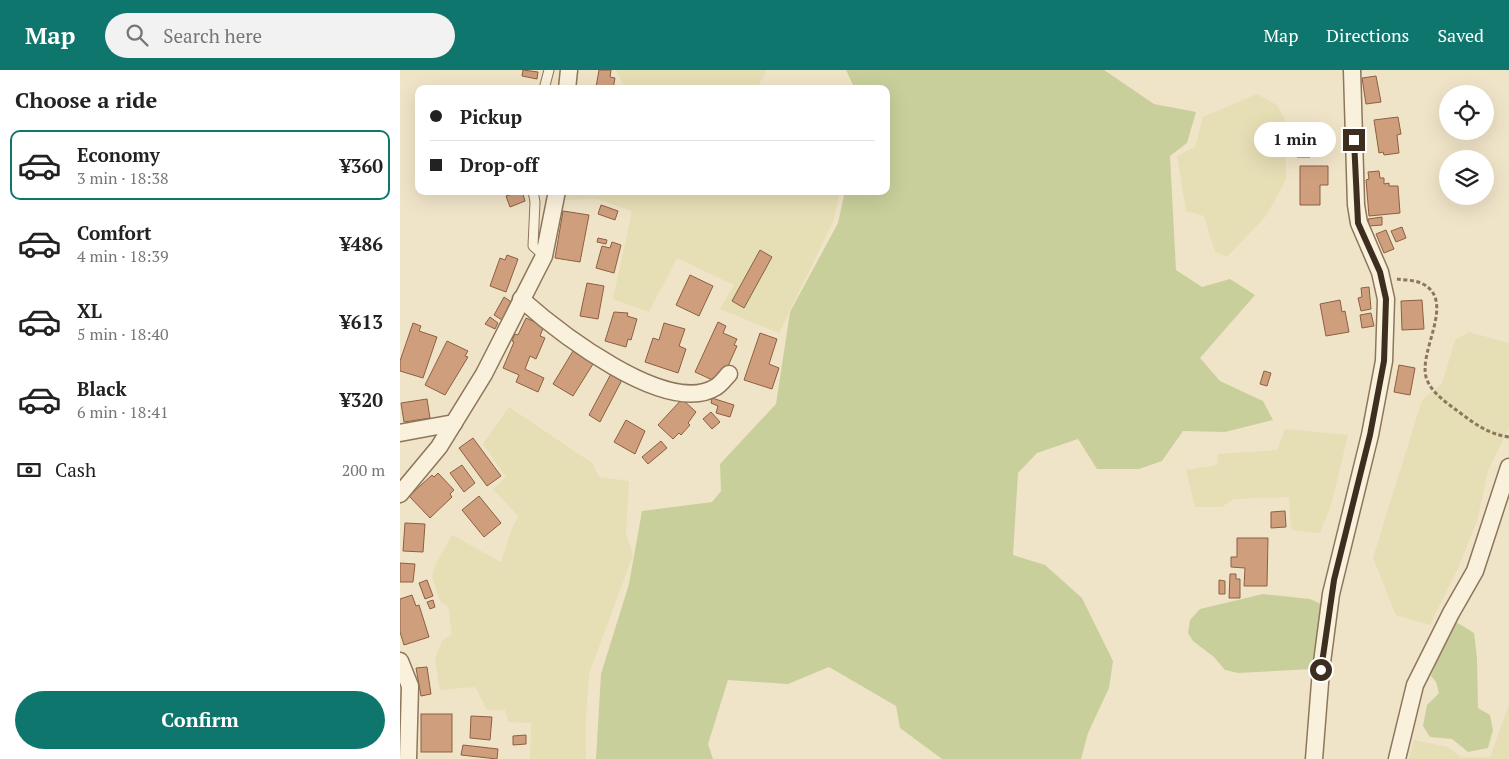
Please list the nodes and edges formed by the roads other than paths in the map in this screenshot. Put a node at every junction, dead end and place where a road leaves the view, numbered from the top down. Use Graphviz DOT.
graph roads {
  1 [pos="549,70"];
  2 [pos="569,70"];
  3 [pos="1352,70"];
  4 [pos="545,85"];
  5 [pos="567,85"];
  6 [pos="534,195"];
  7 [pos="556,195"];
  8 [pos="544,256"];
  9 [pos="521,300"];
  10 [pos="729,374"];
  11 [pos="454,423"];
  12 [pos="400,433"];
  13 [pos="1509,467"];
  14 [pos="400,494"];
  15 [pos="400,661"];
  16 [pos="408,759"];
  17 [pos="1314,759"];
  18 [pos="1397,759"];
  1 -- 4 [label="lane"];
  2 -- 5 [label="street"];
  3 -- 17 [label="street"];
  6 -- 8 [label="lane"];
  7 -- 8 [label="street"];
  8 -- 9 [label="street"];
  9 -- 10 [label="street"];
  9 -- 11 [label="street"];
  11 -- 12 [label="street"];
  11 -- 14 [label="street"];
  13 -- 18 [label="street"];
  15 -- 16 [label="street"];
}
